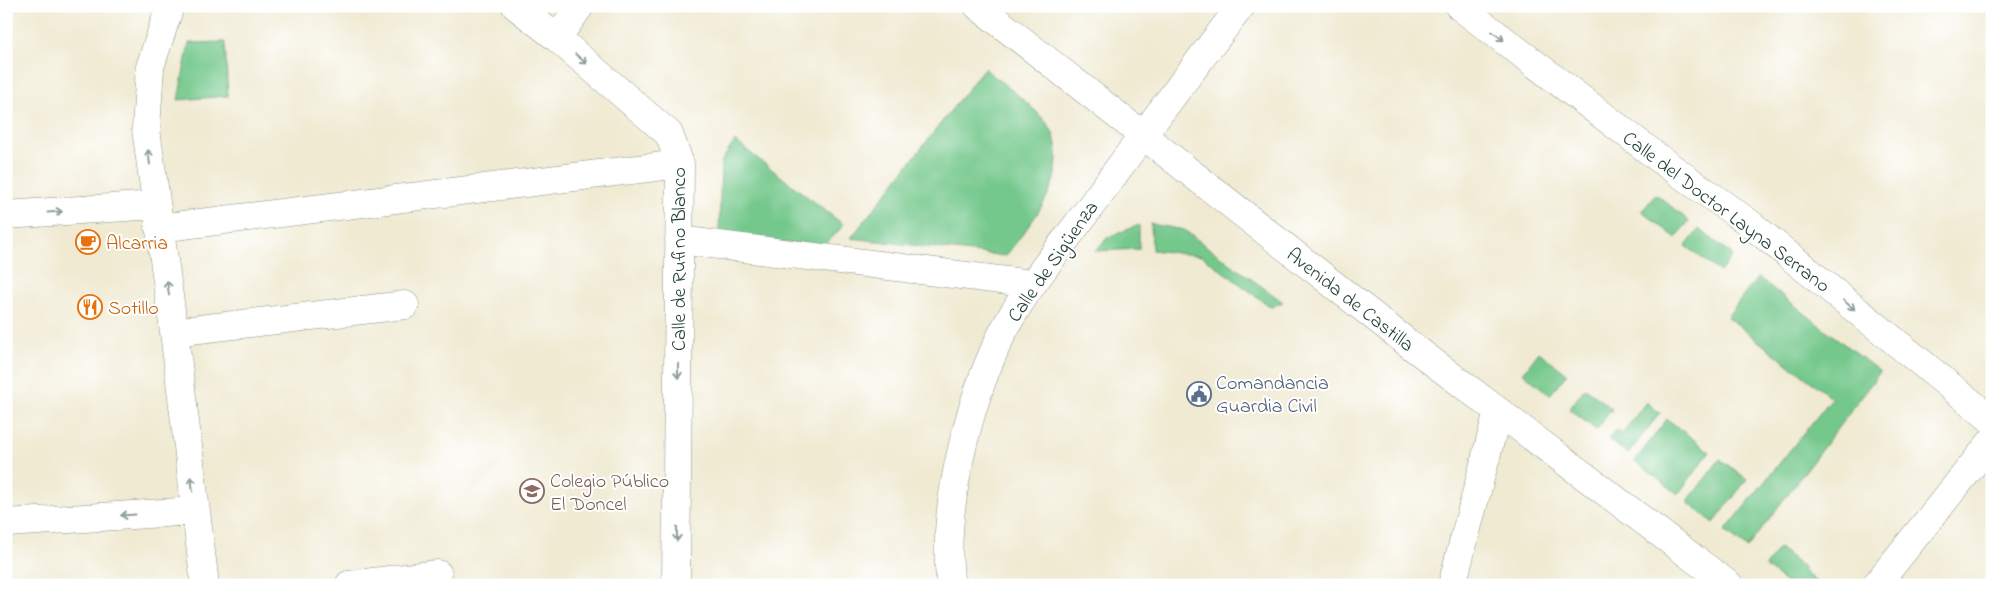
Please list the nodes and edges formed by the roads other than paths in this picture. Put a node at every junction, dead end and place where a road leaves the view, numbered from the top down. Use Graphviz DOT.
graph roads {
  1 [pos="170,6"];
  2 [pos="516,6"];
  3 [pos="580,6"];
  4 [pos="978,6"];
  5 [pos="1242,6"];
  6 [pos="1459,6"];
  7 [pos="556,38"];
  8 [pos="1142,135"];
  9 [pos="680,164"];
  10 [pos="6,215"];
  11 [pos="157,217"];
  12 [pos="679,240"];
  13 [pos="1032,284"];
  14 [pos="405,305"];
  15 [pos="174,332"];
  16 [pos="1498,411"];
  17 [pos="1992,420"];
  18 [pos="1992,441"];
  19 [pos="195,511"];
  20 [pos="6,523"];
  21 [pos="438,574"];
  22 [pos="205,585"];
  23 [pos="349,585"];
  24 [pos="676,585"];
  25 [pos="951,585"];
  26 [pos="1452,585"];
  27 [pos="1729,585"];
  28 [pos="1876,585"];
  11 -- 1 [label="street, one-way"];
  2 -- 7 [label="street, Calle de Rufino Blanco"];
  3 -- 7 [label="street"];
  4 -- 8 [label="street, Avenida de Castilla"];
  5 -- 8 [label="street, Calle de Sigüenza"];
  6 -- 17 [label="street, Calle del Doctor Layna Serrano, one-way"];
  7 -- 9 [label="street, Calle de Rufino Blanco, one-way"];
  8 -- 13 [label="street, Calle de Sigüenza"];
  8 -- 16 [label="street, Avenida de Castilla"];
  9 -- 11 [label="street"];
  9 -- 12 [label="street, Calle de Rufino Blanco"];
  10 -- 11 [label="street, one-way"];
  15 -- 11 [label="street, one-way"];
  12 -- 13 [label="street"];
  12 -- 24 [label="street, Calle de Rufino Blanco, one-way"];
  13 -- 25 [label="street, Calle de Sigüenza"];
  14 -- 15 [label="street"];
  19 -- 15 [label="street, one-way"];
  16 -- 26 [label="street"];
  16 -- 27 [label="street, Avenida de Castilla"];
  18 -- 28 [label="street"];
  19 -- 20 [label="street, one-way"];
  19 -- 22 [label="street"];
  21 -- 23 [label="street"];
}
